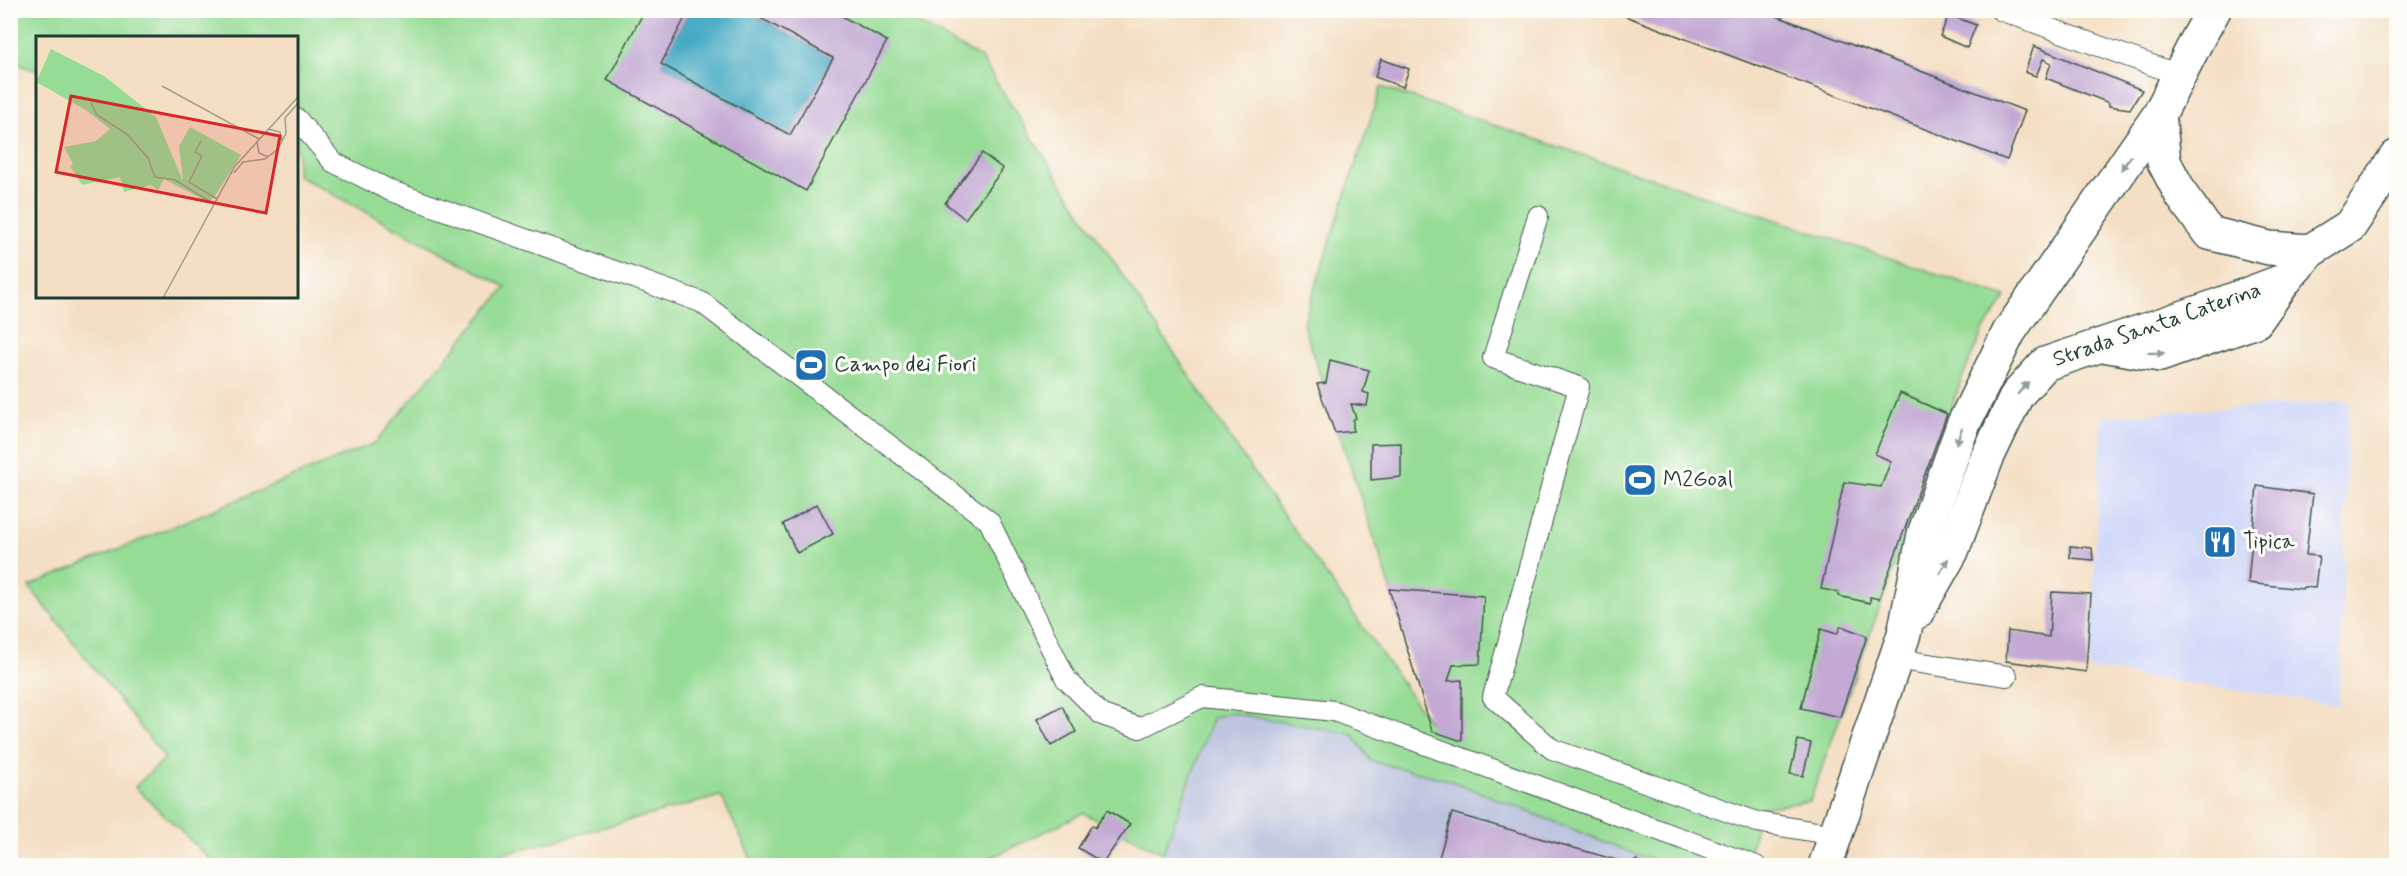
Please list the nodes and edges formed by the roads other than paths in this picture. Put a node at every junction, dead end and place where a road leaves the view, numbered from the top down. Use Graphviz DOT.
graph roads {
  1 [pos="2000,10"];
  2 [pos="2214,10"];
  3 [pos="2179,75"];
  4 [pos="2159,115"];
  5 [pos="298,120"];
  6 [pos="2397,157"];
  7 [pos="1538,216"];
  8 [pos="2310,251"];
  9 [pos="1899,646"];
  10 [pos="2007,676"];
  11 [pos="1834,835"];
  12 [pos="1756,866"];
  13 [pos="1825,866"];
  1 -- 3 [label="lane"];
  2 -- 3 [label="street, Strada Santa Caterina"];
  3 -- 4 [label="street, Strada Santa Caterina"];
  4 -- 8 [label="street"];
  4 -- 9 [label="street, Strada Santa Caterina, one-way"];
  5 -- 12 [label="lane"];
  6 -- 8 [label="street, Strada Santa Caterina"];
  7 -- 11 [label="lane"];
  9 -- 8 [label="street, Strada Santa Caterina, one-way"];
  9 -- 10 [label="lane"];
  9 -- 11 [label="street, Strada Santa Caterina"];
  11 -- 13 [label="street, Strada Santa Caterina"];
}
